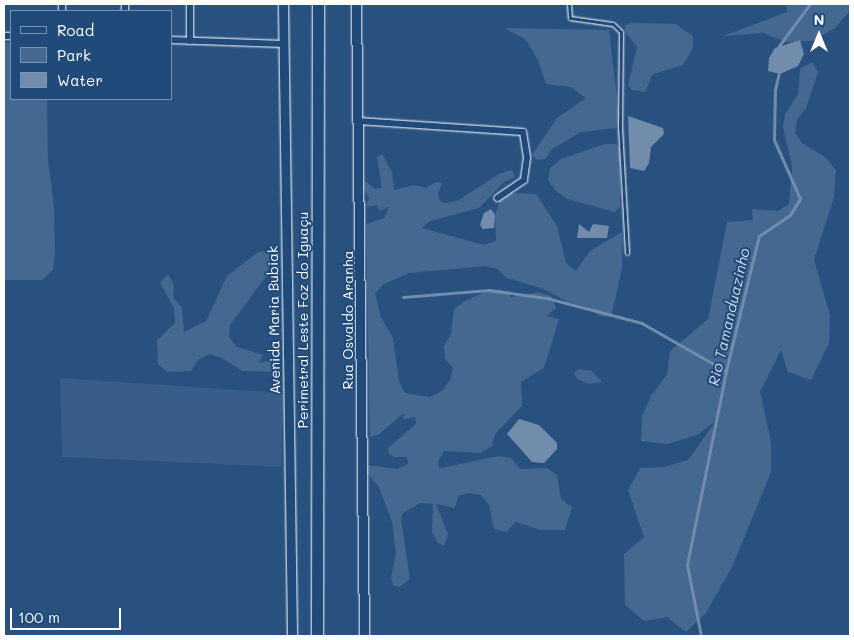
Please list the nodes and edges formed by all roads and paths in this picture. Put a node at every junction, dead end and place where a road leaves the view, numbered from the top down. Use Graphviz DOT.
graph roads {
  1 [pos="190,4"];
  2 [pos="283,4"];
  3 [pos="318,4"];
  4 [pos="356,4"];
  5 [pos="568,4"];
  6 [pos="172,40"];
  7 [pos="190,41"];
  8 [pos="284,44"];
  9 [pos="358,120"];
  10 [pos="497,198"];
  11 [pos="627,253"];
  12 [pos="292,636"];
  13 [pos="317,636"];
  14 [pos="364,636"];
  1 -- 7 [label="street"];
  2 -- 8 [label="street, Avenida Maria Bubiak"];
  3 -- 13 [label="highway, Perimetral Leste Foz do Iguaçu"];
  4 -- 9 [label="street, Rua Osvaldo Aranha"];
  5 -- 11 [label="lane"];
  6 -- 7 [label="street"];
  7 -- 8 [label="street"];
  8 -- 12 [label="street, Avenida Maria Bubiak"];
  9 -- 10 [label="street"];
  9 -- 14 [label="street, Rua Osvaldo Aranha"];
}
